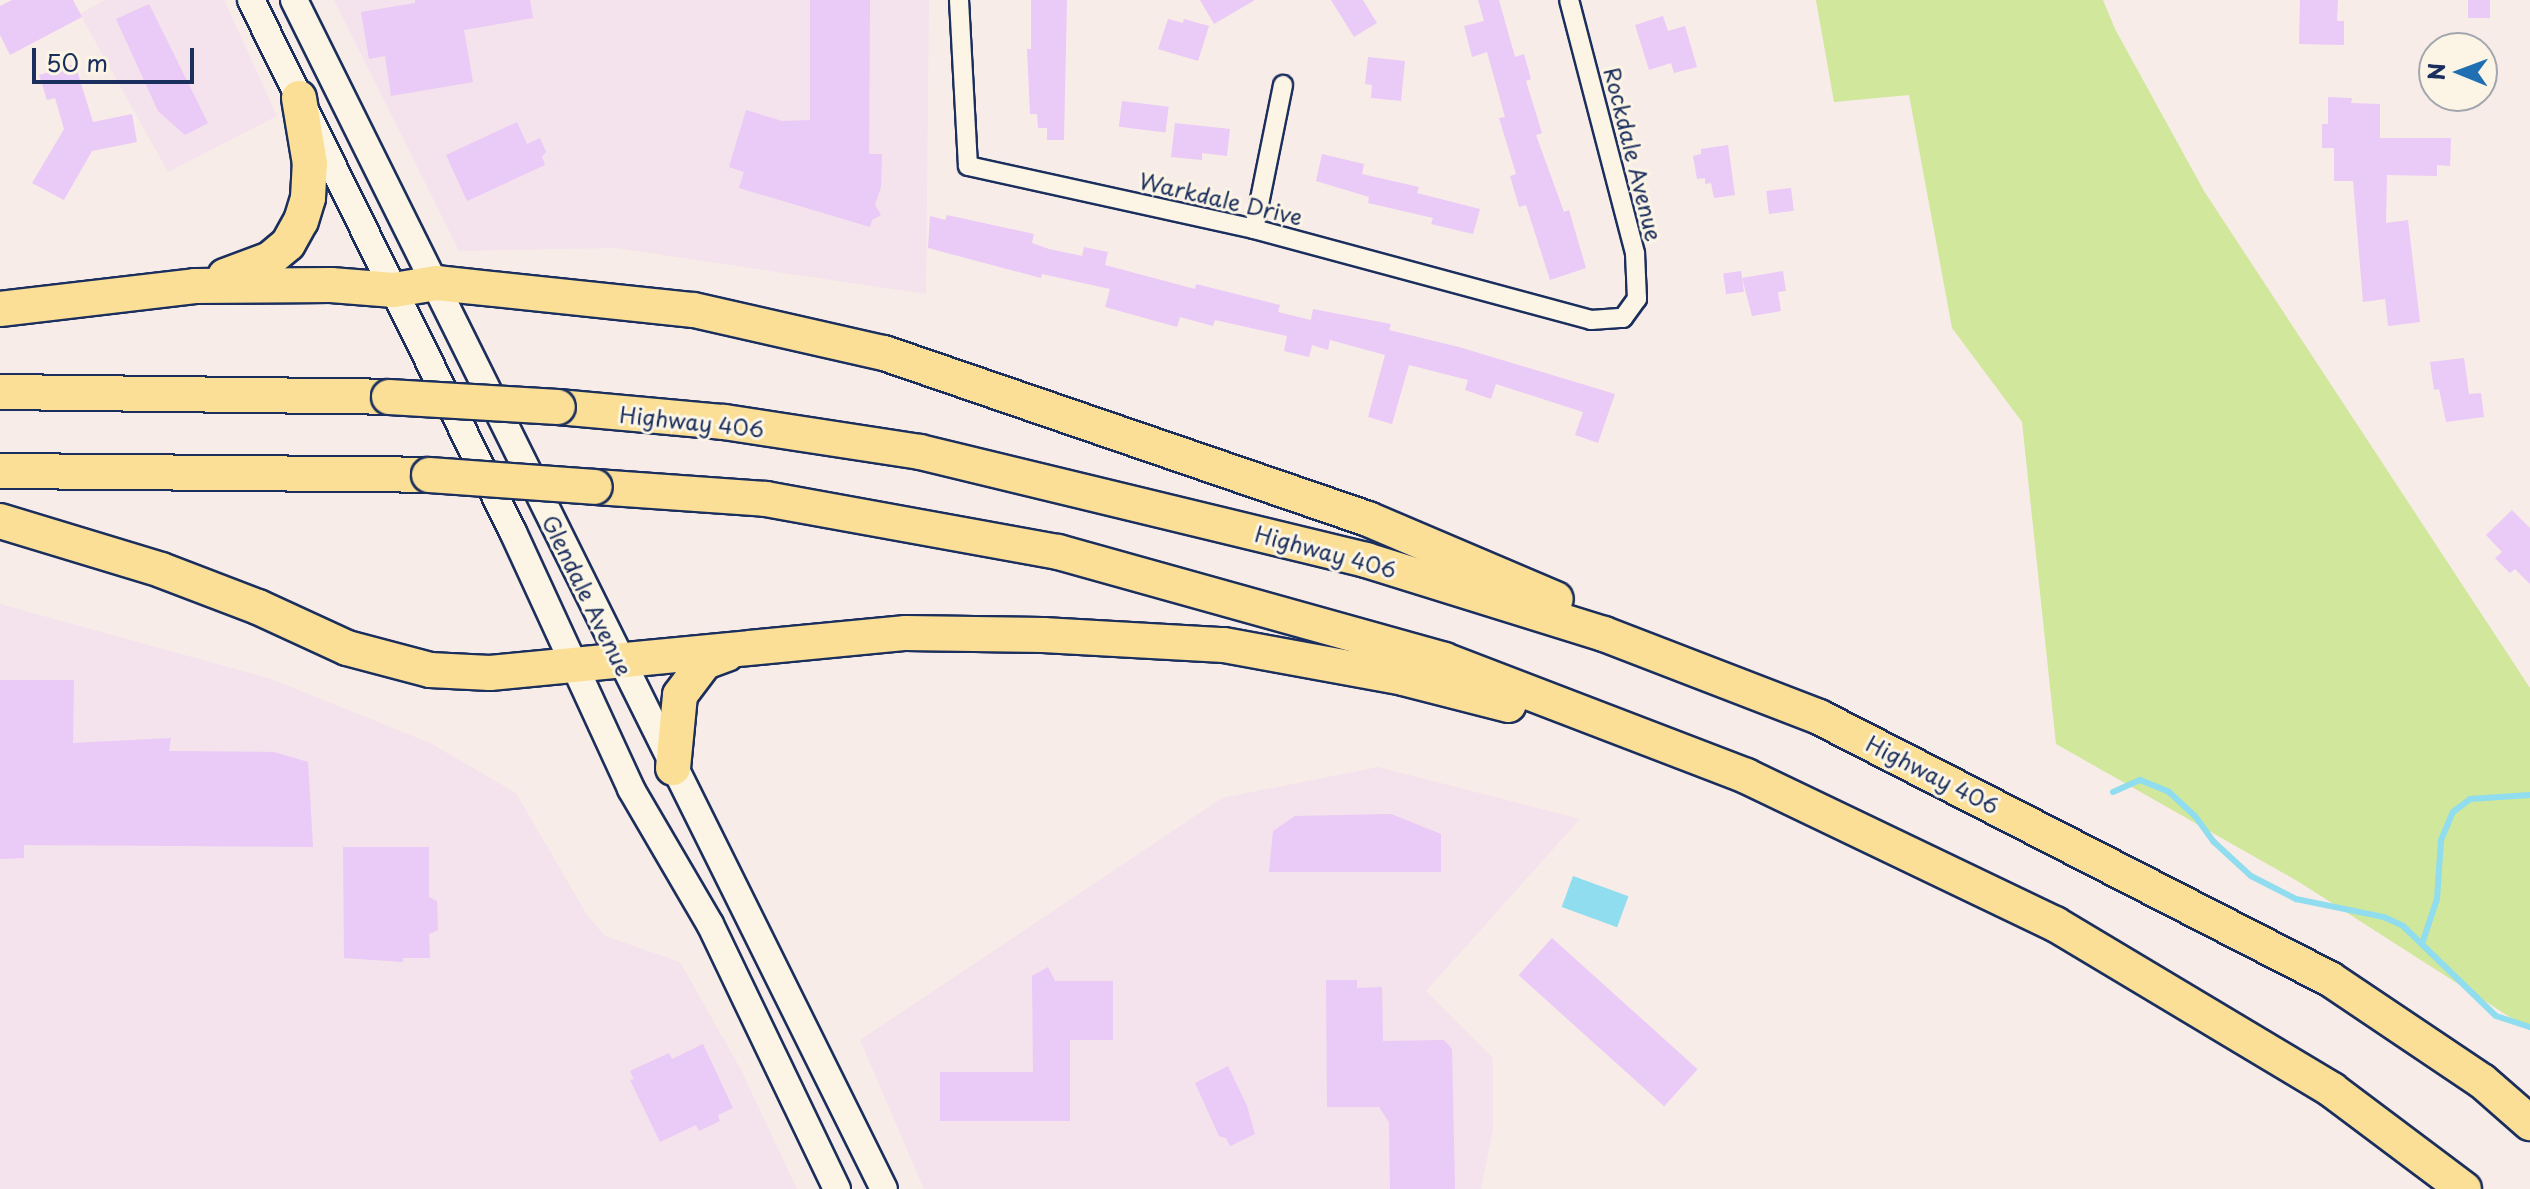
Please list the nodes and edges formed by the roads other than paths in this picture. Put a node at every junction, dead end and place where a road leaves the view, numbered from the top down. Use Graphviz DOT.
graph roads {
  1 [pos="251,0"];
  2 [pos="294,0"];
  3 [pos="959,0"];
  4 [pos="1569,0"];
  5 [pos="1283,85"];
  6 [pos="299,98"];
  7 [pos="1254,229"];
  8 [pos="436,283"];
  9 [pos="394,290"];
  10 [pos="127,293"];
  11 [pos="0,309"];
  12 [pos="1623,318"];
  13 [pos="0,392"];
  14 [pos="0,471"];
  15 [pos="0,521"];
  16 [pos="746,648"];
  17 [pos="619,660"];
  18 [pos="575,666"];
  19 [pos="1819,717"];
  20 [pos="673,768"];
  21 [pos="1746,776"];
  22 [pos="2530,1121"];
  23 [pos="837,1189"];
  24 [pos="884,1189"];
  25 [pos="2464,1189"];
  1 -- 6 [label="main road, Glendale Avenue"];
  2 -- 8 [label="main road, Glendale Avenue"];
  3 -- 7 [label="street, Warkdale Drive"];
  4 -- 12 [label="street, Rockdale Avenue"];
  5 -- 7 [label="street"];
  6 -- 9 [label="main road, Glendale Avenue"];
  6 -- 10 [label="highway"];
  7 -- 12 [label="street, Warkdale Drive"];
  8 -- 9 [label="highway"];
  8 -- 17 [label="main road, Glendale Avenue"];
  8 -- 19 [label="highway"];
  9 -- 10 [label="highway"];
  9 -- 18 [label="main road, Glendale Avenue"];
  10 -- 11 [label="highway"];
  13 -- 19 [label="highway, Highway 406, bridge"];
  14 -- 21 [label="highway, bridge"];
  15 -- 18 [label="highway"];
  16 -- 17 [label="highway"];
  16 -- 20 [label="highway"];
  16 -- 21 [label="highway"];
  17 -- 18 [label="highway"];
  17 -- 20 [label="main road, Glendale Avenue"];
  18 -- 23 [label="main road, Glendale Avenue"];
  19 -- 22 [label="highway, Highway 406"];
  20 -- 24 [label="main road, Glendale Avenue"];
  21 -- 25 [label="highway"];
}
